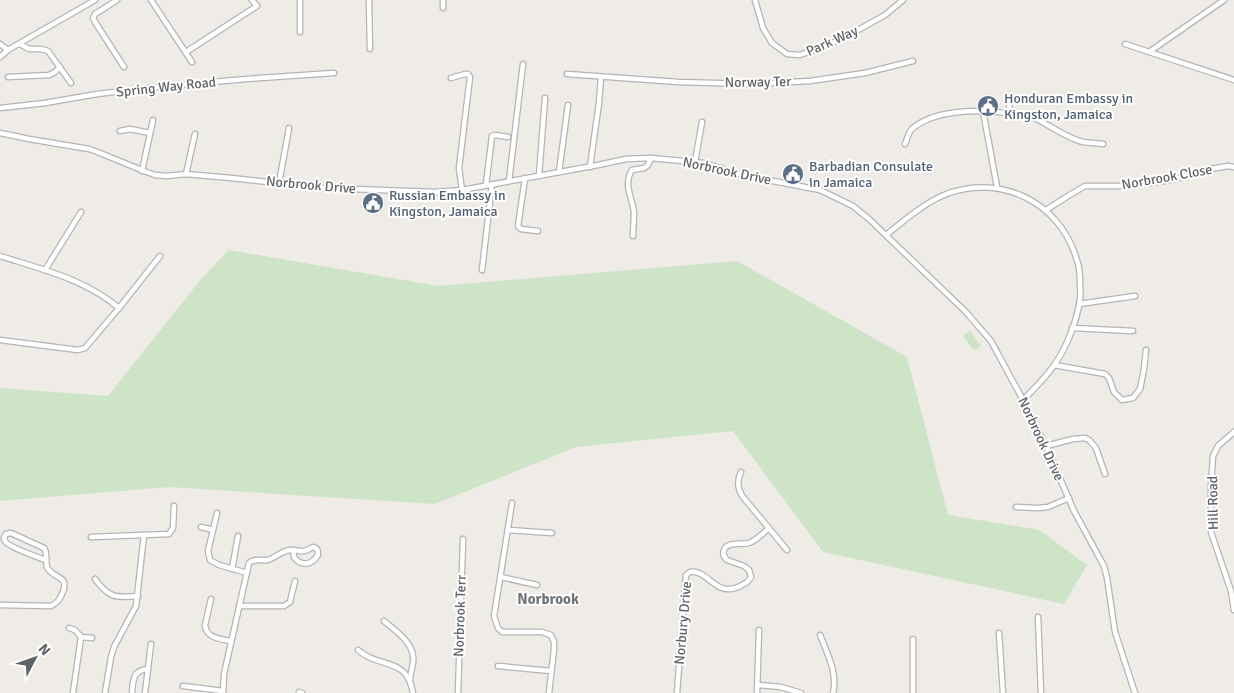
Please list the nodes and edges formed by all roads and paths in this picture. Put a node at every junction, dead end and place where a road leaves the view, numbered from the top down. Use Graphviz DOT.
graph roads {
  1 [pos="95,0"];
  2 [pos="117,0"];
  3 [pos="152,0"];
  4 [pos="252,0"];
  5 [pos="300,0"];
  6 [pos="369,0"];
  7 [pos="443,0"];
  8 [pos="755,0"];
  9 [pos="903,0"];
  10 [pos="1224,0"];
  11 [pos="443,8"];
  12 [pos="300,32"];
  13 [pos="0,44"];
  14 [pos="20,44"];
  15 [pos="1125,44"];
  16 [pos="8,50"];
  17 [pos="370,50"];
  18 [pos="186,52"];
  19 [pos="1149,52"];
  20 [pos="0,56"];
  21 [pos="913,60"];
  22 [pos="192,62"];
  23 [pos="523,64"];
  24 [pos="60,67"];
  25 [pos="124,67"];
  26 [pos="334,73"];
  27 [pos="567,74"];
  28 [pos="8,77"];
  29 [pos="601,77"];
  30 [pos="450,78"];
  31 [pos="1234,80"];
  32 [pos="71,83"];
  33 [pos="1010,96"];
  34 [pos="545,98"];
  35 [pos="568,106"];
  36 [pos="0,108"];
  37 [pos="983,112"];
  38 [pos="1009,114"];
  39 [pos="153,120"];
  40 [pos="702,122"];
  41 [pos="290,128"];
  42 [pos="120,131"];
  43 [pos="0,133"];
  44 [pos="150,133"];
  45 [pos="195,134"];
  46 [pos="508,137"];
  47 [pos="905,144"];
  48 [pos="1104,144"];
  49 [pos="651,158"];
  50 [pos="695,162"];
  51 [pos="590,166"];
  52 [pos="1234,167"];
  53 [pos="142,171"];
  54 [pos="559,172"];
  55 [pos="186,174"];
  56 [pos="538,176"];
  57 [pos="525,178"];
  58 [pos="509,181"];
  59 [pos="279,183"];
  60 [pos="492,184"];
  61 [pos="486,185"];
  62 [pos="997,188"];
  63 [pos="462,190"];
  64 [pos="1046,210"];
  65 [pos="81,212"];
  66 [pos="538,231"];
  67 [pos="886,235"];
  68 [pos="632,236"];
  69 [pos="0,256"];
  70 [pos="160,256"];
  71 [pos="45,270"];
  72 [pos="482,270"];
  73 [pos="1135,296"];
  74 [pos="1079,304"];
  75 [pos="119,308"];
  76 [pos="1072,328"];
  77 [pos="1133,330"];
  78 [pos="0,340"];
  79 [pos="1146,350"];
  80 [pos="1054,365"];
  81 [pos="1023,400"];
  82 [pos="1234,432"];
  83 [pos="1046,446"];
  84 [pos="741,472"];
  85 [pos="1105,474"];
  86 [pos="1069,498"];
  87 [pos="512,503"];
  88 [pos="174,506"];
  89 [pos="1016,507"];
  90 [pos="217,513"];
  91 [pos="201,527"];
  92 [pos="769,528"];
  93 [pos="213,530"];
  94 [pos="508,530"];
  95 [pos="552,533"];
  96 [pos="144,535"];
  97 [pos="238,536"];
  98 [pos="91,537"];
  99 [pos="463,539"];
  100 [pos="293,550"];
  101 [pos="787,550"];
  102 [pos="45,560"];
  103 [pos="232,569"];
  104 [pos="247,573"];
  105 [pos="501,578"];
  106 [pos="95,579"];
  107 [pos="294,581"];
  108 [pos="537,585"];
  109 [pos="138,596"];
  110 [pos="211,599"];
  111 [pos="0,602"];
  112 [pos="239,606"];
  113 [pos="1234,610"];
  114 [pos="1038,617"];
  115 [pos="384,621"];
  116 [pos="68,628"];
  117 [pos="760,630"];
  118 [pos="999,633"];
  119 [pos="820,635"];
  120 [pos="81,637"];
  121 [pos="92,638"];
  122 [pos="913,639"];
  123 [pos="231,641"];
  124 [pos="151,644"];
  125 [pos="358,650"];
  126 [pos="498,666"];
  127 [pos="148,668"];
  128 [pos="551,670"];
  129 [pos="410,680"];
  130 [pos="758,685"];
  131 [pos="183,686"];
  132 [pos="223,692"];
  133 [pos="73,693"];
  134 [pos="105,693"];
  135 [pos="132,693"];
  136 [pos="146,693"];
  137 [pos="413,693"];
  138 [pos="458,693"];
  139 [pos="549,693"];
  140 [pos="677,693"];
  141 [pos="757,693"];
  142 [pos="801,693"];
  143 [pos="833,693"];
  144 [pos="913,693"];
  145 [pos="1003,693"];
  146 [pos="1041,693"];
  147 [pos="1135,693"];
  1 -- 14 [label="street"];
  2 -- 25 [label="street"];
  3 -- 18 [label="street"];
  4 -- 18 [label="street"];
  5 -- 12 [label="street"];
  6 -- 17 [label="street"];
  7 -- 11 [label="street"];
  8 -- 9 [label="street, Park Way"];
  10 -- 19 [label="street"];
  13 -- 16 [label="street"];
  14 -- 16 [label="street"];
  14 -- 24 [label="street"];
  15 -- 19 [label="street"];
  16 -- 20 [label="street"];
  18 -- 22 [label="street"];
  19 -- 31 [label="street"];
  21 -- 29 [label="street, Norway Ter"];
  23 -- 58 [label="street"];
  24 -- 28 [label="street"];
  24 -- 32 [label="street"];
  26 -- 36 [label="street, Spring Way Road"];
  27 -- 29 [label="street, Norway Ter"];
  29 -- 51 [label="street"];
  30 -- 63 [label="street"];
  33 -- 38 [label="street"];
  34 -- 56 [label="street"];
  35 -- 54 [label="street"];
  37 -- 38 [label="street"];
  37 -- 47 [label="street"];
  37 -- 62 [label="street"];
  38 -- 48 [label="street"];
  39 -- 44 [label="street"];
  40 -- 50 [label="street"];
  41 -- 59 [label="street"];
  42 -- 44 [label="street"];
  43 -- 53 [label="street, Norbrook Drive"];
  44 -- 53 [label="street"];
  45 -- 55 [label="street"];
  46 -- 61 [label="street"];
  49 -- 50 [label="street, Norbrook Drive"];
  49 -- 51 [label="street, Norbrook Drive"];
  49 -- 68 [label="street"];
  50 -- 67 [label="street, Norbrook Drive"];
  51 -- 54 [label="street, Norbrook Drive"];
  52 -- 64 [label="street, Norbrook Close"];
  53 -- 55 [label="street, Norbrook Drive"];
  54 -- 56 [label="street, Norbrook Drive"];
  55 -- 59 [label="street, Norbrook Drive"];
  56 -- 57 [label="street, Norbrook Drive"];
  57 -- 58 [label="street, Norbrook Drive"];
  57 -- 66 [label="street"];
  58 -- 60 [label="street, Norbrook Drive"];
  59 -- 63 [label="street, Norbrook Drive"];
  60 -- 61 [label="street, Norbrook Drive"];
  60 -- 72 [label="street"];
  61 -- 63 [label="street, Norbrook Drive"];
  62 -- 64 [label="street"];
  62 -- 67 [label="street"];
  64 -- 74 [label="street"];
  65 -- 71 [label="street"];
  67 -- 81 [label="street, Norbrook Drive"];
  69 -- 71 [label="street"];
  70 -- 75 [label="street"];
  71 -- 75 [label="street"];
  73 -- 74 [label="street"];
  74 -- 76 [label="street"];
  75 -- 78 [label="street"];
  76 -- 77 [label="street"];
  76 -- 80 [label="street"];
  79 -- 80 [label="street"];
  80 -- 81 [label="street"];
  81 -- 83 [label="street, Norbrook Drive"];
  82 -- 113 [label="street, Hill Road"];
  83 -- 85 [label="street"];
  83 -- 86 [label="street, Norbrook Drive"];
  84 -- 92 [label="street"];
  86 -- 89 [label="street"];
  86 -- 147 [label="street, Norbrook Drive"];
  87 -- 94 [label="street"];
  88 -- 96 [label="street"];
  90 -- 93 [label="street"];
  91 -- 93 [label="street"];
  92 -- 101 [label="street"];
  92 -- 140 [label="street, Norbury Drive"];
  93 -- 103 [label="street"];
  94 -- 95 [label="street"];
  94 -- 105 [label="street"];
  96 -- 98 [label="street"];
  96 -- 109 [label="street"];
  97 -- 103 [label="street"];
  99 -- 138 [label="street, Norbrook Terr"];
  100 -- 100 [label="street"];
  100 -- 104 [label="street"];
  102 -- 102 [label="street"];
  102 -- 111 [label="street"];
  103 -- 104 [label="street"];
  104 -- 112 [label="street"];
  105 -- 108 [label="street"];
  105 -- 128 [label="street"];
  106 -- 109 [label="street"];
  107 -- 112 [label="street"];
  109 -- 134 [label="street"];
  110 -- 123 [label="street"];
  112 -- 123 [label="street"];
  114 -- 146 [label="street"];
  115 -- 129 [label="street"];
  116 -- 120 [label="street"];
  117 -- 130 [label="street"];
  118 -- 145 [label="street"];
  119 -- 143 [label="street"];
  120 -- 121 [label="street"];
  120 -- 133 [label="street"];
  122 -- 144 [label="street"];
  123 -- 132 [label="street"];
  124 -- 127 [label="street"];
  125 -- 129 [label="street"];
  126 -- 128 [label="street"];
  127 -- 135 [label="street"];
  127 -- 136 [label="street"];
  128 -- 139 [label="street"];
  129 -- 137 [label="street"];
  130 -- 141 [label="street"];
  130 -- 142 [label="street"];
  131 -- 132 [label="street"];
}
